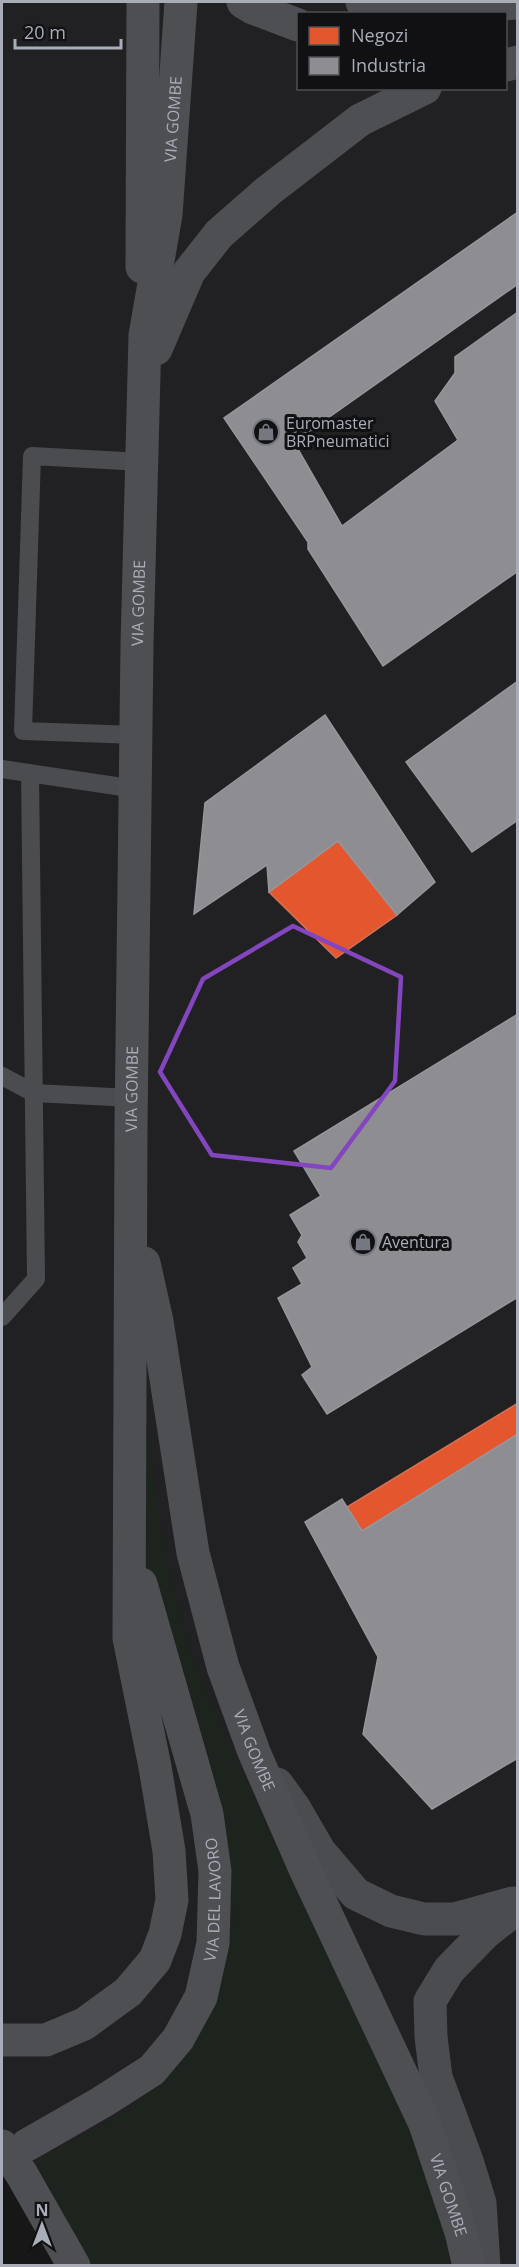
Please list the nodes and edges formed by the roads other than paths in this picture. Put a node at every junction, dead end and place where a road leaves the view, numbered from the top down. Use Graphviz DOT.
graph roads {
  1 [pos="143,2"];
  2 [pos="181,2"];
  3 [pos="243,2"];
  4 [pos="362,2"];
  5 [pos="518,4"];
  6 [pos="499,12"];
  7 [pos="297,24"];
  8 [pos="421,90"];
  9 [pos="145,335"];
  10 [pos="144,381"];
  11 [pos="142,462"];
  12 [pos="136,735"];
  13 [pos="2,770"];
  14 [pos="30,773"];
  15 [pos="136,789"];
  16 [pos="2,1076"];
  17 [pos="34,1093"];
  18 [pos="131,1098"];
  19 [pos="131,1207"];
  20 [pos="2,1317"];
  21 [pos="130,1541"];
  22 [pos="254,1752"];
  23 [pos="518,1902"];
  24 [pos="518,1907"];
  25 [pos="2,2040"];
  26 [pos="17,2155"];
  27 [pos="74,2265"];
  28 [pos="469,2265"];
  29 [pos="484,2265"];
  1 -- 9 [label="main road"];
  2 -- 9 [label="main road, VIA GOMBE"];
  3 -- 7 [label="main road"];
  4 -- 5 [label="main road"];
  5 -- 6 [label="main road"];
  8 -- 10 [label="main road"];
  9 -- 10 [label="main road, VIA GOMBE"];
  10 -- 11 [label="main road, VIA GOMBE"];
  11 -- 12 [label="main road, VIA GOMBE"];
  11 -- 12 [label="lane"];
  12 -- 15 [label="main road, VIA GOMBE"];
  13 -- 14 [label="lane"];
  14 -- 15 [label="lane"];
  14 -- 17 [label="lane"];
  15 -- 18 [label="main road, VIA GOMBE"];
  16 -- 17 [label="lane"];
  17 -- 18 [label="lane"];
  17 -- 20 [label="lane"];
  18 -- 19 [label="main road, VIA GOMBE"];
  19 -- 21 [label="main road, VIA GOMBE"];
  19 -- 22 [label="main road, VIA GOMBE"];
  21 -- 25 [label="main road"];
  21 -- 26 [label="main road, VIA DEL LAVORO"];
  22 -- 23 [label="street"];
  22 -- 28 [label="main road, VIA GOMBE"];
  24 -- 29 [label="street"];
  26 -- 27 [label="main road"];
}
